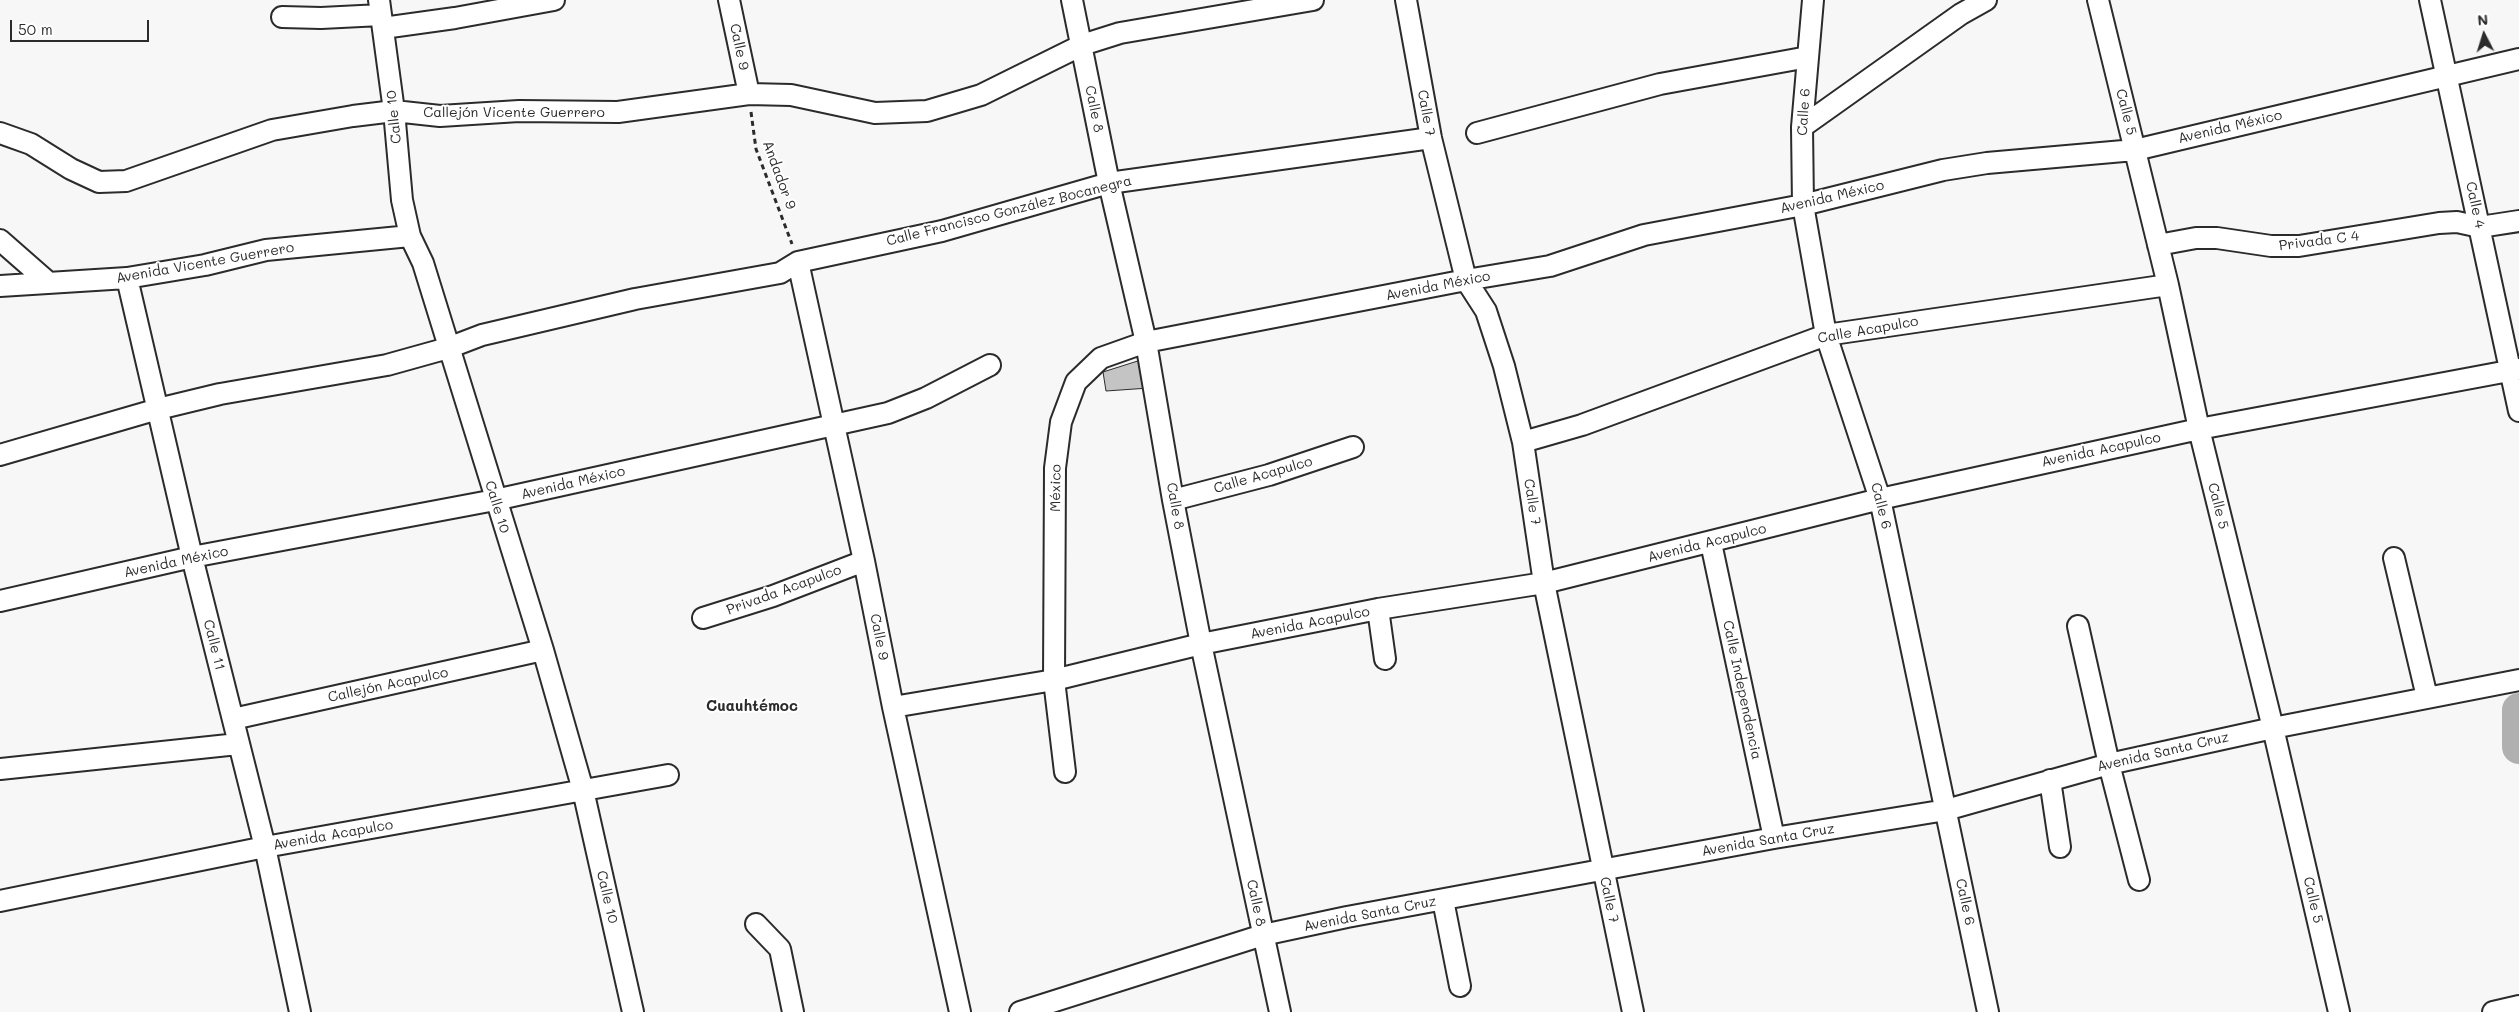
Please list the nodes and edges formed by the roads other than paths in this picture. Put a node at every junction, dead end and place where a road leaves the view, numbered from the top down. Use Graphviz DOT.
graph roads {
  1 [pos="554,0"];
  2 [pos="729,0"];
  3 [pos="1072,0"];
  4 [pos="1313,0"];
  5 [pos="1406,0"];
  6 [pos="1813,0"];
  7 [pos="1986,0"];
  8 [pos="2099,0"];
  9 [pos="2430,0"];
  10 [pos="381,14"];
  11 [pos="282,17"];
  12 [pos="1082,45"];
  13 [pos="1808,57"];
  14 [pos="2519,59"];
  15 [pos="2447,77"];
  16 [pos="749,94"];
  17 [pos="394,111"];
  18 [pos="1802,127"];
  19 [pos="1477,133"];
  20 [pos="0,134"];
  21 [pos="1431,138"];
  22 [pos="2135,150"];
  23 [pos="1109,184"];
  24 [pos="1803,205"];
  25 [pos="2519,221"];
  26 [pos="2480,227"];
  27 [pos="410,236"];
  28 [pos="0,240"];
  29 [pos="2158,245"];
  30 [pos="798,262"];
  31 [pos="127,278"];
  32 [pos="1466,280"];
  33 [pos="49,283"];
  34 [pos="2168,285"];
  35 [pos="0,286"];
  36 [pos="1826,335"];
  37 [pos="1146,342"];
  38 [pos="448,348"];
  39 [pos="990,365"];
  40 [pos="2515,370"];
  41 [pos="158,410"];
  42 [pos="2519,411"];
  43 [pos="834,425"];
  44 [pos="2199,429"];
  45 [pos="1523,442"];
  46 [pos="1353,447"];
  47 [pos="0,455"];
  48 [pos="1880,499"];
  49 [pos="495,500"];
  50 [pos="1173,500"];
  51 [pos="1711,543"];
  52 [pos="192,557"];
  53 [pos="2394,558"];
  54 [pos="864,561"];
  55 [pos="1544,583"];
  56 [pos="0,601"];
  57 [pos="1378,609"];
  58 [pos="704,618"];
  59 [pos="2078,626"];
  60 [pos="1201,644"];
  61 [pos="543,650"];
  62 [pos="1385,659"];
  63 [pos="1054,680"];
  64 [pos="2510,681"];
  65 [pos="2427,697"];
  66 [pos="893,707"];
  67 [pos="233,719"];
  68 [pos="2273,728"];
  69 [pos="238,744"];
  70 [pos="2109,764"];
  71 [pos="0,769"];
  72 [pos="1065,772"];
  73 [pos="668,776"];
  74 [pos="2050,780"];
  75 [pos="583,790"];
  76 [pos="1946,810"];
  77 [pos="1774,838"];
  78 [pos="265,847"];
  79 [pos="2060,847"];
  80 [pos="1602,871"];
  81 [pos="2139,880"];
  82 [pos="0,900"];
  83 [pos="1443,900"];
  84 [pos="756,924"];
  85 [pos="1263,935"];
  86 [pos="1460,986"];
  87 [pos="2519,1006"];
  88 [pos="300,1012"];
  89 [pos="633,1012"];
  90 [pos="793,1012"];
  91 [pos="960,1012"];
  92 [pos="1020,1012"];
  93 [pos="1280,1012"];
  94 [pos="1633,1012"];
  95 [pos="1988,1012"];
  96 [pos="2339,1012"];
  97 [pos="2493,1012"];
  1 -- 10 [label="street"];
  2 -- 16 [label="street, Calle 9"];
  3 -- 12 [label="street, Calle 8"];
  4 -- 12 [label="street"];
  5 -- 21 [label="street, Calle 7"];
  6 -- 13 [label="street, Calle 6"];
  7 -- 18 [label="street"];
  8 -- 22 [label="street, Calle 5"];
  9 -- 15 [label="street, Calle 4"];
  10 -- 11 [label="street"];
  10 -- 17 [label="street, Calle 10"];
  12 -- 16 [label="street"];
  12 -- 23 [label="street, Calle 8"];
  13 -- 18 [label="street, Calle 6"];
  13 -- 19 [label="street"];
  14 -- 15 [label="street, Avenida México"];
  15 -- 22 [label="street, Avenida México"];
  15 -- 26 [label="street, Calle 4"];
  16 -- 17 [label="street, Callejón Vicente Guerrero"];
  17 -- 20 [label="street, Callejón Vicente Guerrero"];
  17 -- 27 [label="street, Calle 10"];
  18 -- 24 [label="street, Calle 6"];
  21 -- 23 [label="street, Calle Francisco González Bocanegra"];
  21 -- 32 [label="street, Calle 7"];
  22 -- 24 [label="street, Avenida México"];
  22 -- 29 [label="street, Calle 5"];
  23 -- 30 [label="street, Calle Francisco González Bocanegra"];
  23 -- 37 [label="street, Calle 8"];
  24 -- 32 [label="street, Avenida México"];
  24 -- 36 [label="street, Calle 6"];
  25 -- 26 [label="street"];
  26 -- 29 [label="street, Privada C 4"];
  26 -- 40 [label="street, Calle 4"];
  27 -- 31 [label="street, Avenida Vicente Guerrero"];
  27 -- 38 [label="street, Calle 10"];
  28 -- 33 [label="street"];
  29 -- 34 [label="street, Calle 5"];
  30 -- 38 [label="street, Calle Francisco González Bocanegra"];
  30 -- 43 [label="street, Calle 9"];
  31 -- 33 [label="street, Avenida Vicente Guerrero"];
  31 -- 41 [label="street, Calle 11"];
  32 -- 37 [label="street, Avenida México"];
  32 -- 45 [label="street, Calle 7"];
  33 -- 35 [label="street, Avenida Vicente Guerrero"];
  34 -- 36 [label="street, Calle Acapulco"];
  34 -- 44 [label="street, Calle 5"];
  36 -- 45 [label="street, Calle Acapulco"];
  36 -- 48 [label="street, Calle 6"];
  37 -- 50 [label="street, Calle 8"];
  37 -- 63 [label="street, México"];
  38 -- 41 [label="street, Calle Francisco González Bocanegra"];
  38 -- 49 [label="street, Calle 10"];
  39 -- 43 [label="street, Avenida México"];
  40 -- 42 [label="street, Calle 4"];
  40 -- 44 [label="street, Avenida Acapulco"];
  41 -- 47 [label="street, Calle Francisco González Bocanegra"];
  41 -- 52 [label="street, Calle 11"];
  43 -- 49 [label="street, Avenida México"];
  43 -- 54 [label="street, Calle 9"];
  44 -- 48 [label="street, Avenida Acapulco"];
  44 -- 68 [label="street, Calle 5"];
  45 -- 55 [label="street, Calle 7"];
  46 -- 50 [label="street, Calle Acapulco"];
  48 -- 51 [label="street, Avenida Acapulco"];
  48 -- 76 [label="street, Calle 6"];
  49 -- 52 [label="street, Avenida México"];
  49 -- 61 [label="street, Calle 10"];
  50 -- 60 [label="street, Calle 8"];
  51 -- 55 [label="street, Avenida Acapulco"];
  51 -- 77 [label="street, Calle Independencia"];
  52 -- 56 [label="street, Avenida México"];
  52 -- 67 [label="street, Calle 11"];
  53 -- 65 [label="street"];
  54 -- 58 [label="street, Privada Acapulco"];
  54 -- 66 [label="street, Calle 9"];
  55 -- 57 [label="street, Avenida Acapulco"];
  55 -- 80 [label="street, Calle 7"];
  57 -- 60 [label="street, Avenida Acapulco"];
  57 -- 62 [label="street"];
  59 -- 70 [label="street"];
  60 -- 63 [label="street, Avenida Acapulco"];
  60 -- 85 [label="street, Calle 8"];
  61 -- 67 [label="street, Callejón Acapulco"];
  61 -- 75 [label="street, Calle 10"];
  63 -- 66 [label="street, Avenida Acapulco"];
  63 -- 72 [label="street"];
  64 -- 65 [label="street, Avenida Santa Cruz"];
  65 -- 68 [label="street, Avenida Santa Cruz"];
  66 -- 91 [label="street, Calle 9"];
  67 -- 69 [label="street, Calle 11"];
  68 -- 70 [label="street, Avenida Santa Cruz"];
  68 -- 96 [label="street, Calle 5"];
  69 -- 71 [label="street"];
  69 -- 78 [label="street, Calle 11"];
  70 -- 74 [label="street, Avenida Santa Cruz"];
  70 -- 81 [label="street"];
  73 -- 75 [label="street, Avenida Acapulco"];
  74 -- 76 [label="street, Avenida Santa Cruz"];
  74 -- 79 [label="street"];
  75 -- 78 [label="street, Avenida Acapulco"];
  75 -- 89 [label="street, Calle 10"];
  76 -- 77 [label="street, Avenida Santa Cruz"];
  76 -- 95 [label="street, Calle 6"];
  77 -- 80 [label="street, Avenida Santa Cruz"];
  78 -- 82 [label="street, Avenida Acapulco"];
  78 -- 88 [label="street, Calle 11"];
  80 -- 83 [label="street, Avenida Santa Cruz"];
  80 -- 94 [label="street, Calle 7"];
  83 -- 85 [label="street, Avenida Santa Cruz"];
  83 -- 86 [label="street"];
  84 -- 90 [label="street"];
  85 -- 92 [label="street, Avenida Santa Cruz"];
  85 -- 93 [label="street, Calle 8"];
  87 -- 97 [label="street"];
}
